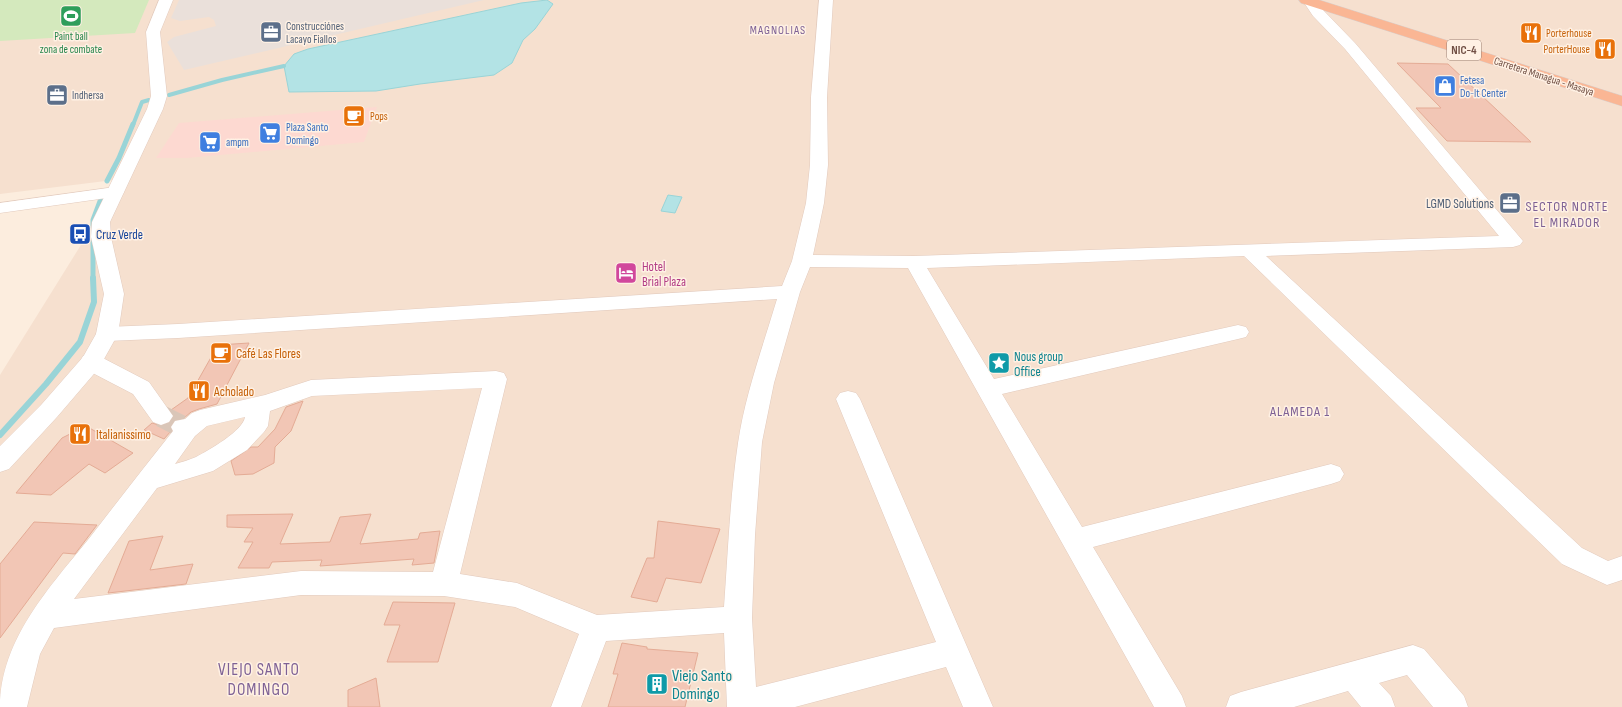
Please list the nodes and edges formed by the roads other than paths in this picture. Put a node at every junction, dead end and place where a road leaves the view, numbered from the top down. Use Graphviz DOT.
graph roads {
  1 [pos="166,0"];
  2 [pos="826,0"];
  3 [pos="1348,0"];
  4 [pos="1308,1"];
  5 [pos="1416,21"];
  6 [pos="1622,101"];
  7 [pos="115,192"];
  8 [pos="0,208"];
  9 [pos="1249,250"];
  10 [pos="802,261"];
  11 [pos="914,262"];
  12 [pos="790,292"];
  13 [pos="1238,332"];
  14 [pos="107,334"];
  15 [pos="91,362"];
  16 [pos="988,389"];
  17 [pos="848,399"];
  18 [pos="253,406"];
  19 [pos="177,425"];
  20 [pos="0,462"];
  21 [pos="1331,474"];
  22 [pos="148,480"];
  23 [pos="1076,540"];
  24 [pos="1622,568"];
  25 [pos="444,584"];
  26 [pos="46,616"];
  27 [pos="738,618"];
  28 [pos="596,628"];
  29 [pos="955,651"];
  30 [pos="1354,675"];
  31 [pos="12,707"];
  32 [pos="566,707"];
  33 [pos="978,707"];
  34 [pos="1171,707"];
  35 [pos="1241,707"];
  36 [pos="1380,707"];
  37 [pos="1454,707"];
  1 -- 7 [label="street"];
  2 -- 10 [label="street"];
  3 -- 5 [label="highway"];
  4 -- 6 [label="highway, Carretera Managua - Masaya / NIC-4"];
  4 -- 9 [label="street"];
  7 -- 8 [label="street"];
  7 -- 14 [label="street"];
  9 -- 11 [label="street"];
  9 -- 24 [label="street"];
  10 -- 11 [label="street"];
  10 -- 12 [label="street"];
  11 -- 16 [label="street"];
  12 -- 14 [label="street"];
  12 -- 27 [label="street"];
  13 -- 16 [label="street"];
  14 -- 15 [label="street"];
  15 -- 19 [label="street"];
  15 -- 20 [label="street"];
  16 -- 23 [label="street"];
  17 -- 29 [label="street"];
  18 -- 19 [label="street"];
  18 -- 22 [label="street"];
  18 -- 25 [label="street"];
  19 -- 22 [label="street"];
  21 -- 23 [label="street"];
  22 -- 26 [label="street"];
  23 -- 34 [label="street"];
  25 -- 26 [label="street"];
  25 -- 28 [label="street"];
  26 -- 31 [label="street"];
  27 -- 28 [label="street"];
  27 -- 29 [label="street"];
  28 -- 32 [label="street"];
  29 -- 33 [label="street"];
  30 -- 35 [label="street"];
  30 -- 36 [label="street"];
  30 -- 37 [label="street"];
}
